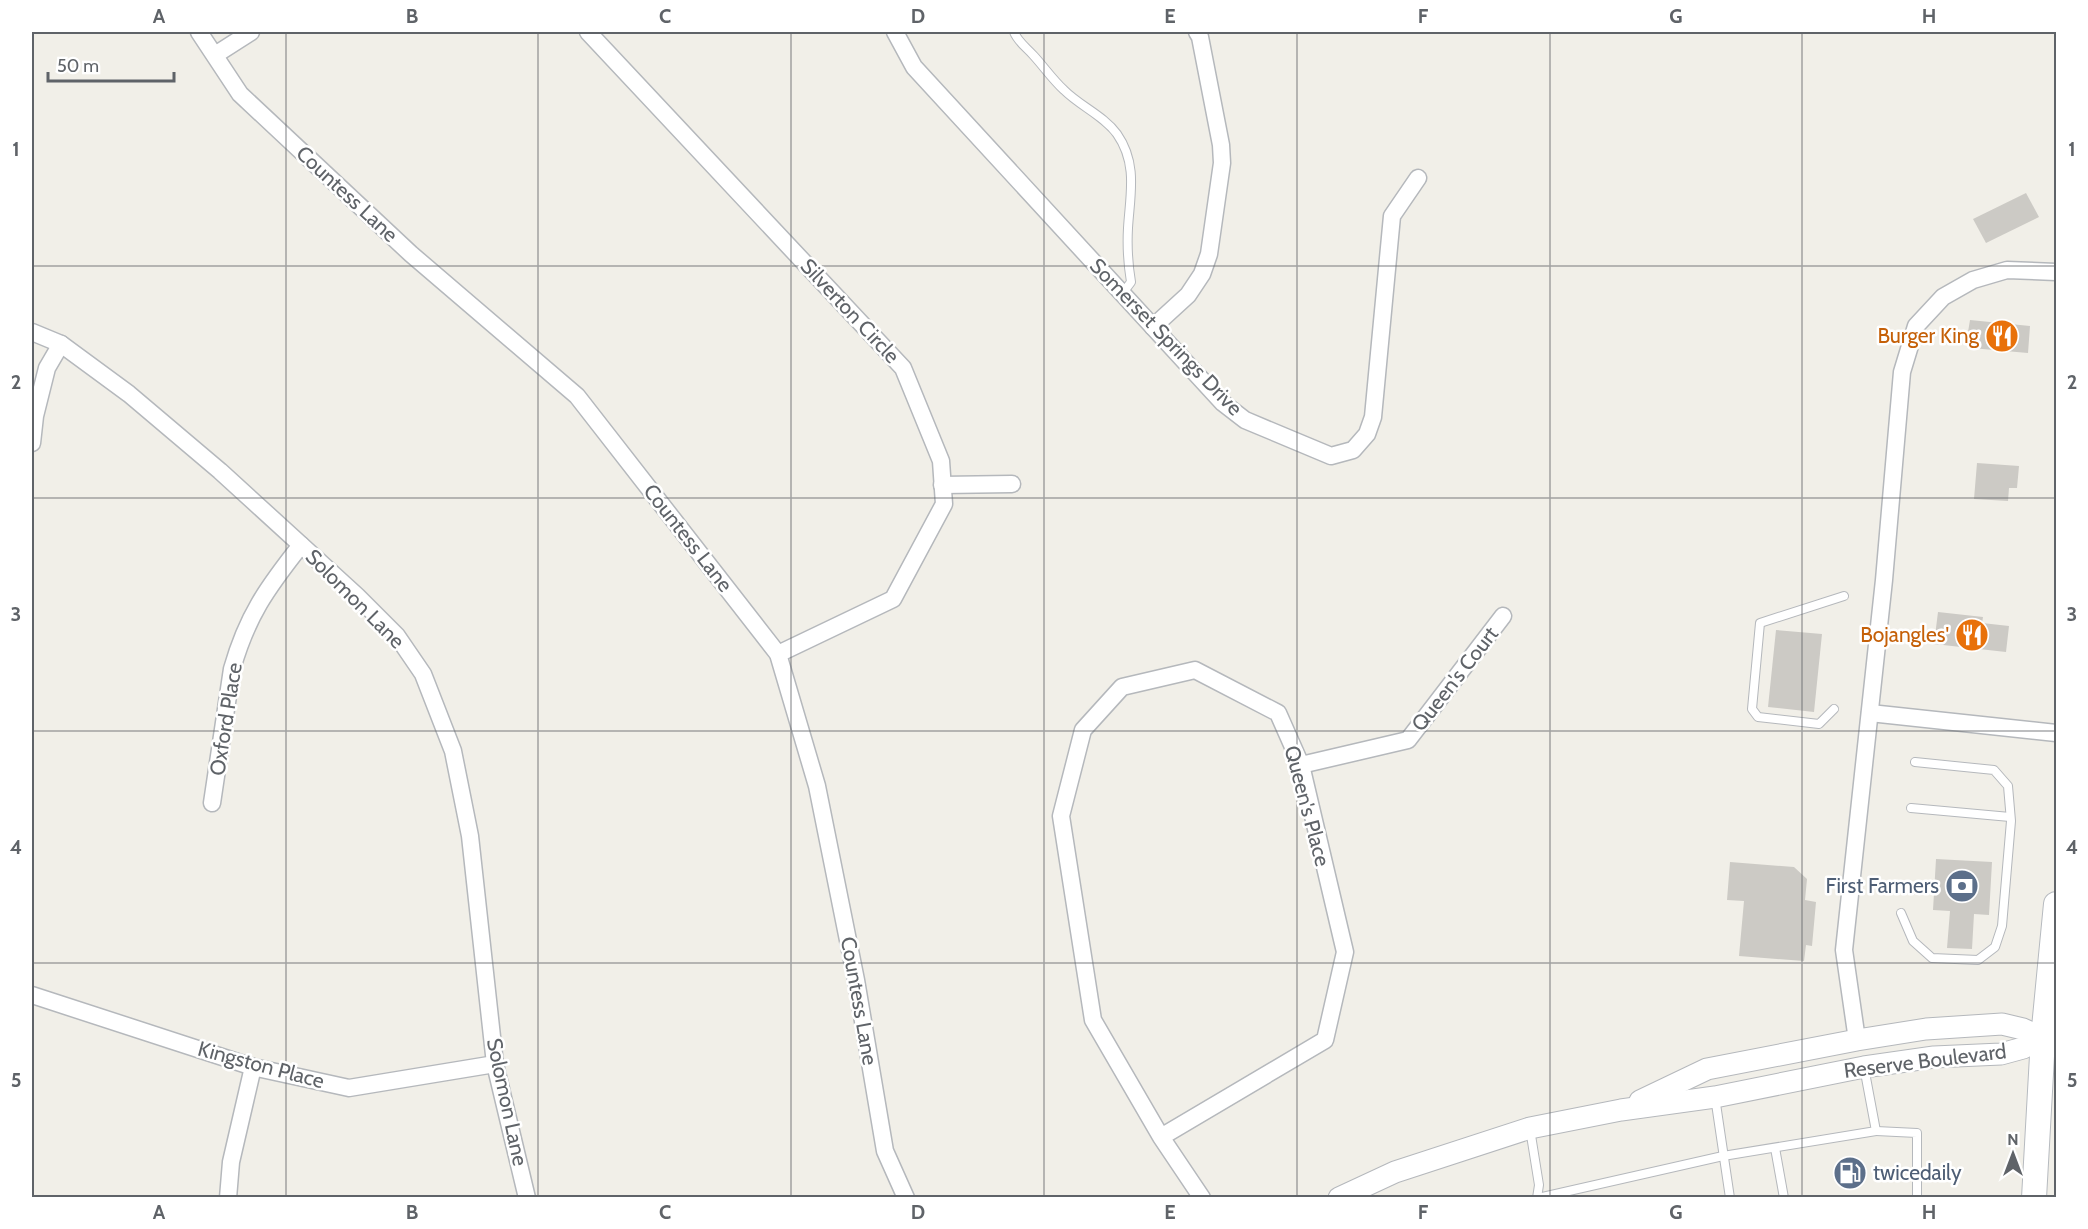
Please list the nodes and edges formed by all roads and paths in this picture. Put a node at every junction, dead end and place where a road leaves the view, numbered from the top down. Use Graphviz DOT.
graph roads {
  1 [pos="199,32"];
  2 [pos="251,32"];
  3 [pos="588,32"];
  4 [pos="895,32"];
  5 [pos="1014,32"];
  6 [pos="1197,32"];
  7 [pos="215,55"];
  8 [pos="1418,178"];
  9 [pos="2056,272"];
  10 [pos="1122,294"];
  11 [pos="1153,327"];
  12 [pos="32,332"];
  13 [pos="61,344"];
  14 [pos="32,443"];
  15 [pos="942,484"];
  16 [pos="1012,484"];
  17 [pos="301,545"];
  18 [pos="1844,596"];
  19 [pos="1503,616"];
  20 [pos="778,654"];
  21 [pos="1834,710"];
  22 [pos="1870,713"];
  23 [pos="2056,733"];
  24 [pos="1915,762"];
  25 [pos="1300,765"];
  26 [pos="213,803"];
  27 [pos="1911,808"];
  28 [pos="2011,819"];
  29 [pos="2056,903"];
  30 [pos="1901,913"];
  31 [pos="32,995"];
  32 [pos="2050,1039"];
  33 [pos="1857,1040"];
  34 [pos="495,1064"];
  35 [pos="253,1067"];
  36 [pos="1864,1067"];
  37 [pos="1715,1096"];
  38 [pos="1621,1110"];
  39 [pos="1530,1128"];
  40 [pos="1876,1131"];
  41 [pos="1161,1137"];
  42 [pos="1775,1148"];
  43 [pos="1723,1156"];
  44 [pos="228,1197"];
  45 [pos="527,1197"];
  46 [pos="906,1197"];
  47 [pos="1202,1197"];
  48 [pos="1339,1197"];
  49 [pos="1538,1197"];
  50 [pos="1730,1197"];
  51 [pos="1784,1197"];
  52 [pos="1917,1197"];
  53 [pos="2034,1197"];
  1 -- 7 [label="street, Countess Lane"];
  2 -- 7 [label="street"];
  3 -- 15 [label="street, Silverton Circle"];
  4 -- 10 [label="street, Somerset Springs Drive"];
  5 -- 10 [label="lane"];
  6 -- 11 [label="street"];
  7 -- 20 [label="street, Countess Lane"];
  8 -- 11 [label="street, Somerset Springs Drive"];
  9 -- 22 [label="street"];
  10 -- 11 [label="street, Somerset Springs Drive"];
  12 -- 13 [label="street, Solomon Lane"];
  13 -- 14 [label="street"];
  13 -- 17 [label="street, Solomon Lane"];
  15 -- 16 [label="street"];
  15 -- 20 [label="street, Silverton Circle"];
  17 -- 26 [label="street, Oxford Place"];
  17 -- 34 [label="street, Solomon Lane"];
  18 -- 21 [label="lane"];
  19 -- 25 [label="street, Queen's Court"];
  20 -- 46 [label="street, Countess Lane"];
  22 -- 23 [label="street"];
  22 -- 33 [label="street"];
  24 -- 28 [label="lane"];
  25 -- 41 [label="street, Queen's Place"];
  25 -- 41 [label="street, Queen's Place"];
  27 -- 28 [label="lane"];
  28 -- 30 [label="lane"];
  29 -- 32 [label="main road"];
  31 -- 35 [label="street, Kingston Place"];
  32 -- 33 [label="street, Reserve Boulevard"];
  32 -- 36 [label="street, Reserve Boulevard"];
  32 -- 53 [label="main road"];
  33 -- 36 [label="street"];
  33 -- 38 [label="street, Reserve Boulevard"];
  34 -- 35 [label="street, Kingston Place"];
  34 -- 45 [label="street, Solomon Lane"];
  35 -- 44 [label="street"];
  36 -- 37 [label="street, Reserve Boulevard"];
  36 -- 40 [label="lane"];
  37 -- 38 [label="street, Reserve Boulevard"];
  37 -- 43 [label="lane"];
  38 -- 39 [label="street, Reserve Boulevard"];
  39 -- 48 [label="street, Reserve Boulevard"];
  39 -- 49 [label="lane"];
  40 -- 42 [label="lane"];
  40 -- 52 [label="lane"];
  41 -- 47 [label="street, Queen's Place"];
  42 -- 43 [label="lane"];
  42 -- 51 [label="lane"];
  43 -- 49 [label="lane"];
  43 -- 50 [label="lane"];
}
